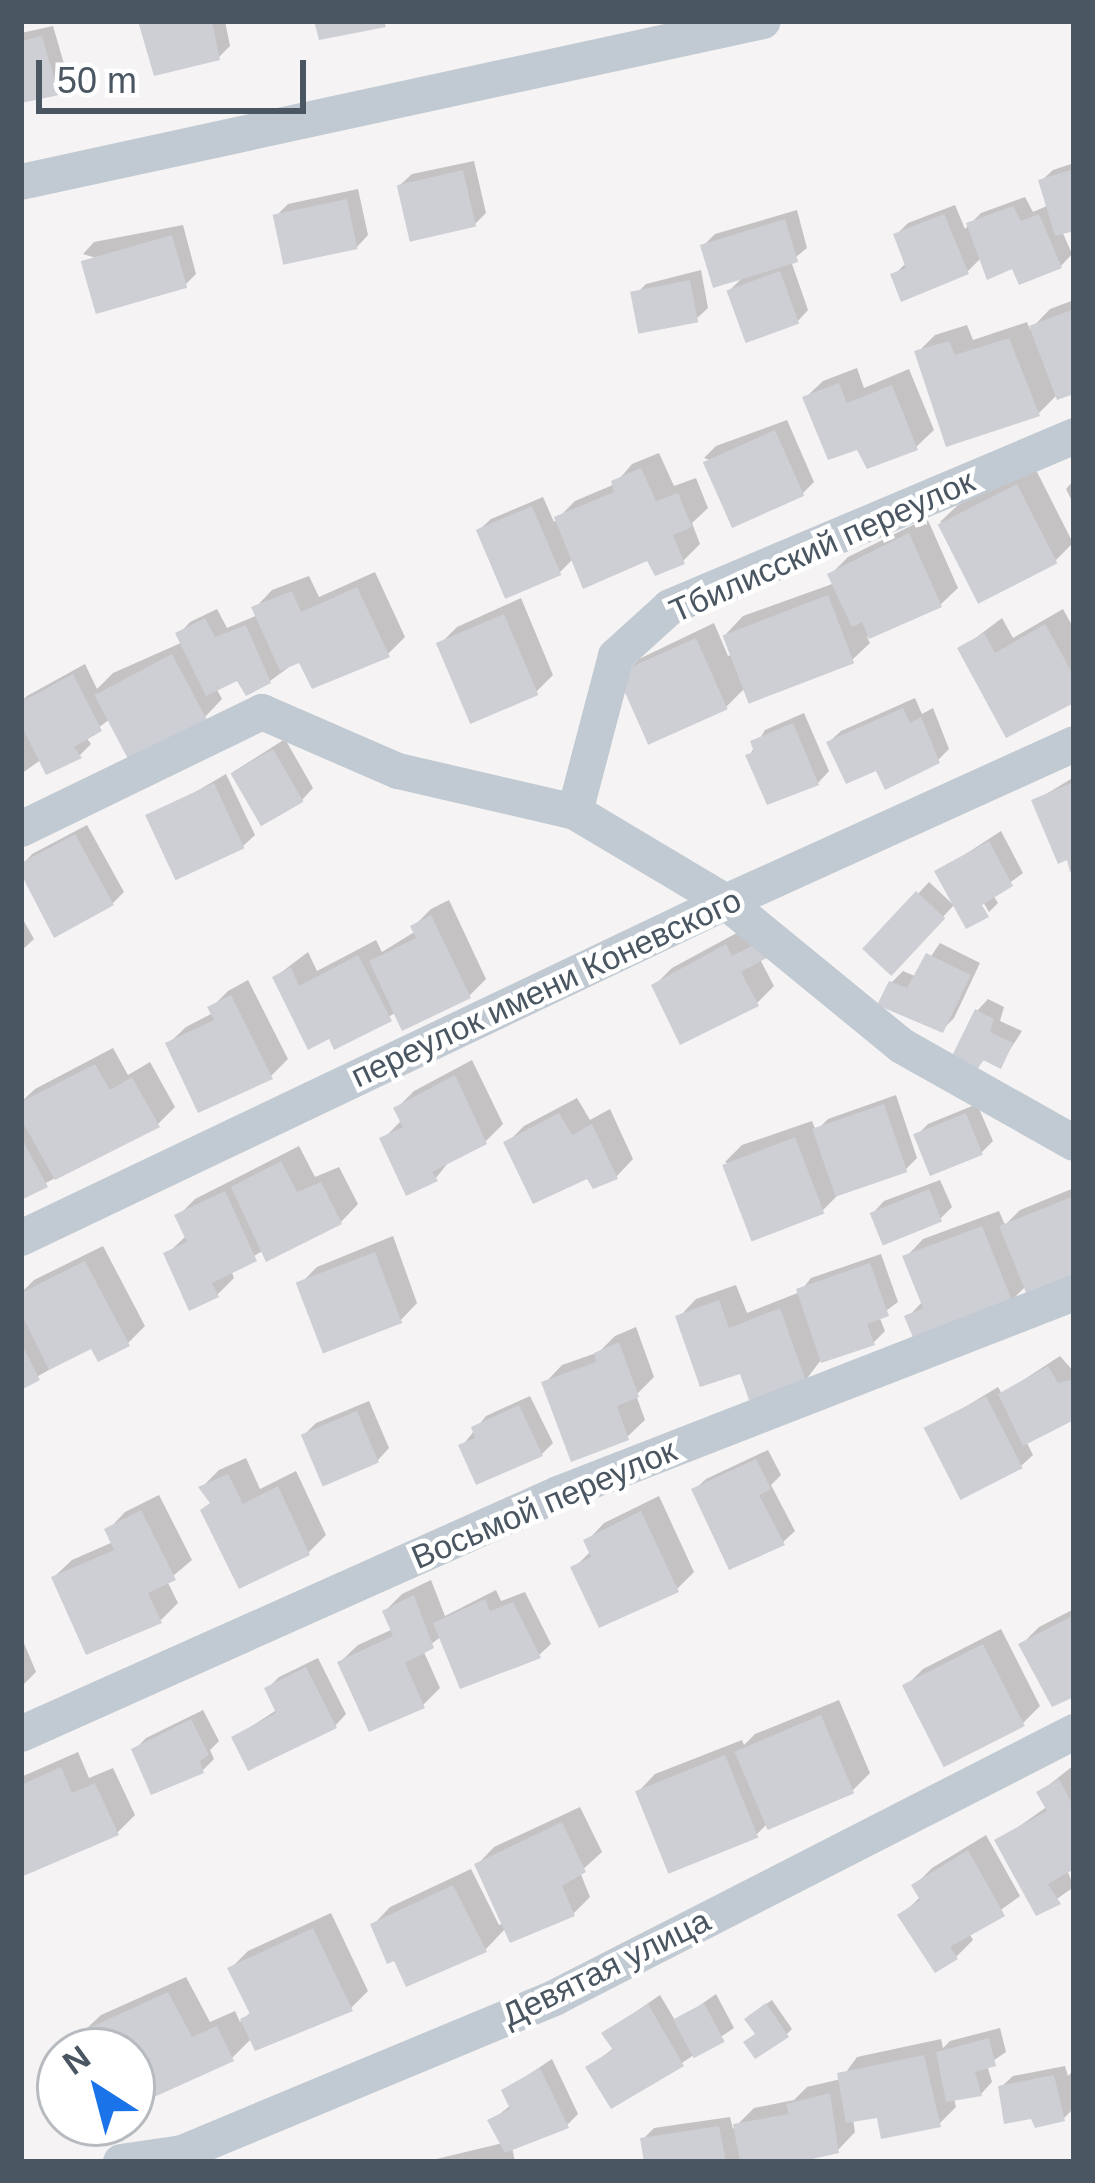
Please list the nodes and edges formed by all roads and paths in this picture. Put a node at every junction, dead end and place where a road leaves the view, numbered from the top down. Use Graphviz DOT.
graph roads {
  1 [pos="763,21"];
  2 [pos="21,182"];
  3 [pos="1074,436"];
  4 [pos="1074,744"];
  5 [pos="574,812"];
  6 [pos="21,829"];
  7 [pos="726,902"];
  8 [pos="1074,1143"];
  9 [pos="21,1238"];
  10 [pos="1074,1293"];
  11 [pos="1074,1732"];
  12 [pos="21,1734"];
  13 [pos="121,2162"];
  1 -- 2 [label="street"];
  3 -- 5 [label="street, Тбилисский переулок"];
  4 -- 7 [label="street, переулок имени Коневского"];
  5 -- 6 [label="street"];
  5 -- 7 [label="street"];
  7 -- 8 [label="street"];
  7 -- 9 [label="street, переулок имени Коневского"];
  10 -- 12 [label="street, Восьмой переулок"];
  11 -- 13 [label="street, Девятая улица"];
}
